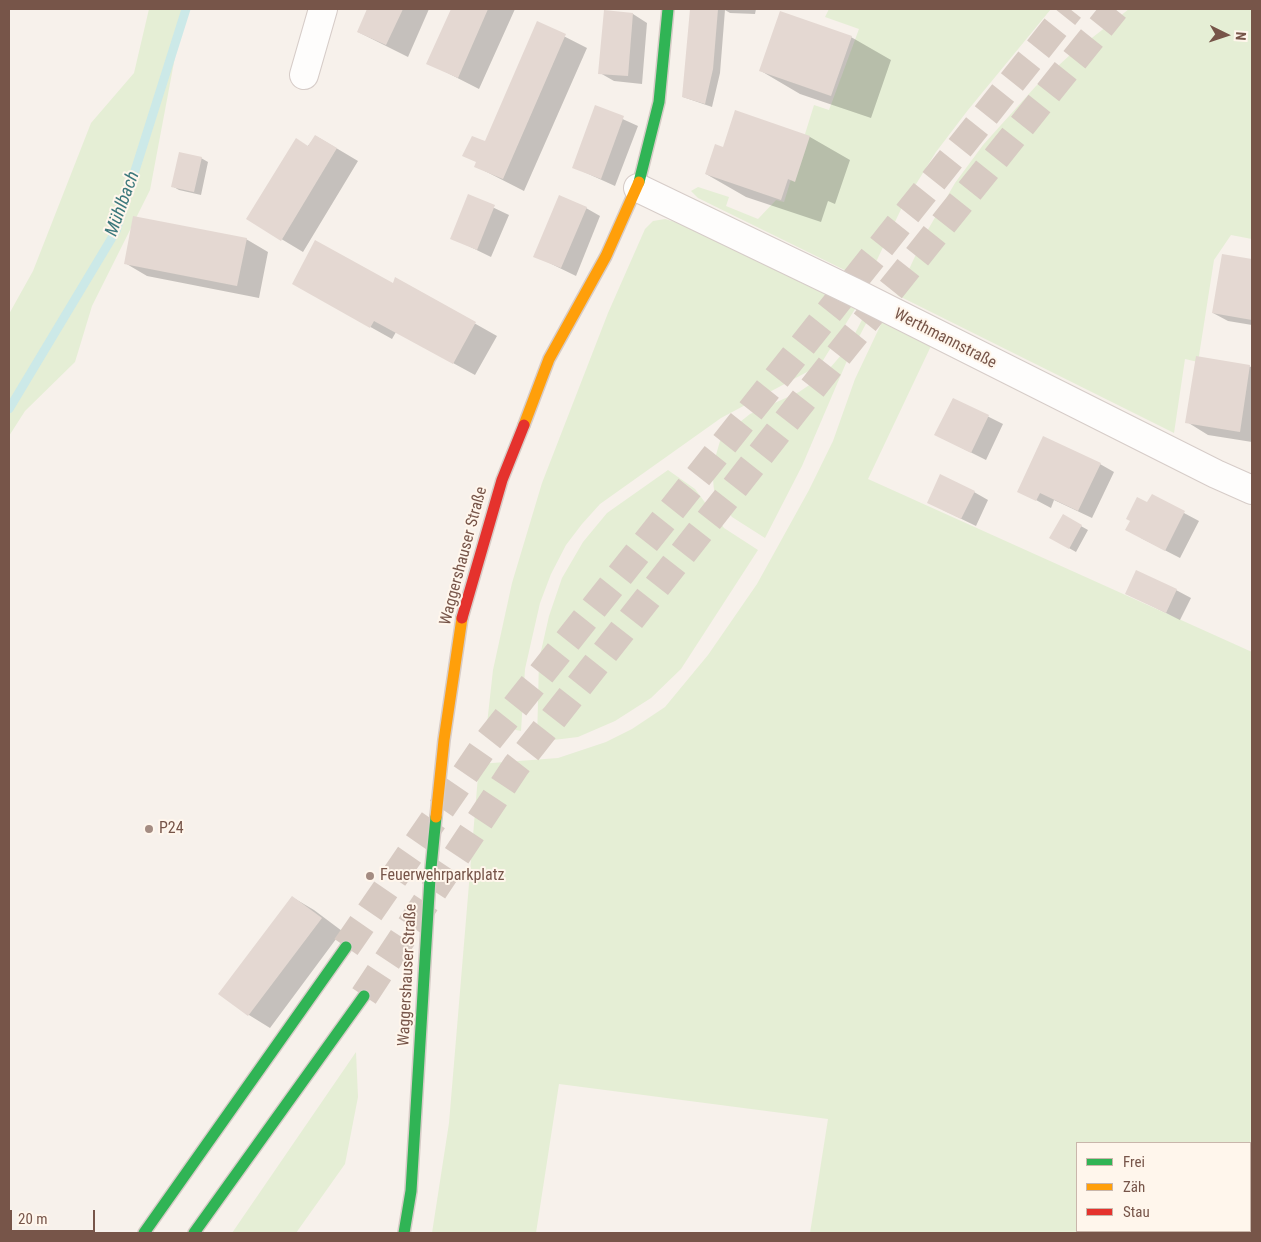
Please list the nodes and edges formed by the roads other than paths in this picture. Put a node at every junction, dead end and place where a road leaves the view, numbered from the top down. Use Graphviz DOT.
graph roads {
  1 [pos="323,9"];
  2 [pos="668,9"];
  3 [pos="304,75"];
  4 [pos="638,188"];
  5 [pos="1252,486"];
  6 [pos="346,947"];
  7 [pos="364,996"];
  8 [pos="144,1233"];
  9 [pos="194,1233"];
  10 [pos="404,1233"];
  1 -- 3 [label="street"];
  2 -- 4 [label="main road, Waggershauser Straße"];
  4 -- 5 [label="street, Werthmannstraße"];
  4 -- 10 [label="main road, Waggershauser Straße"];
  6 -- 8 [label="main road"];
  7 -- 9 [label="main road"];
}
